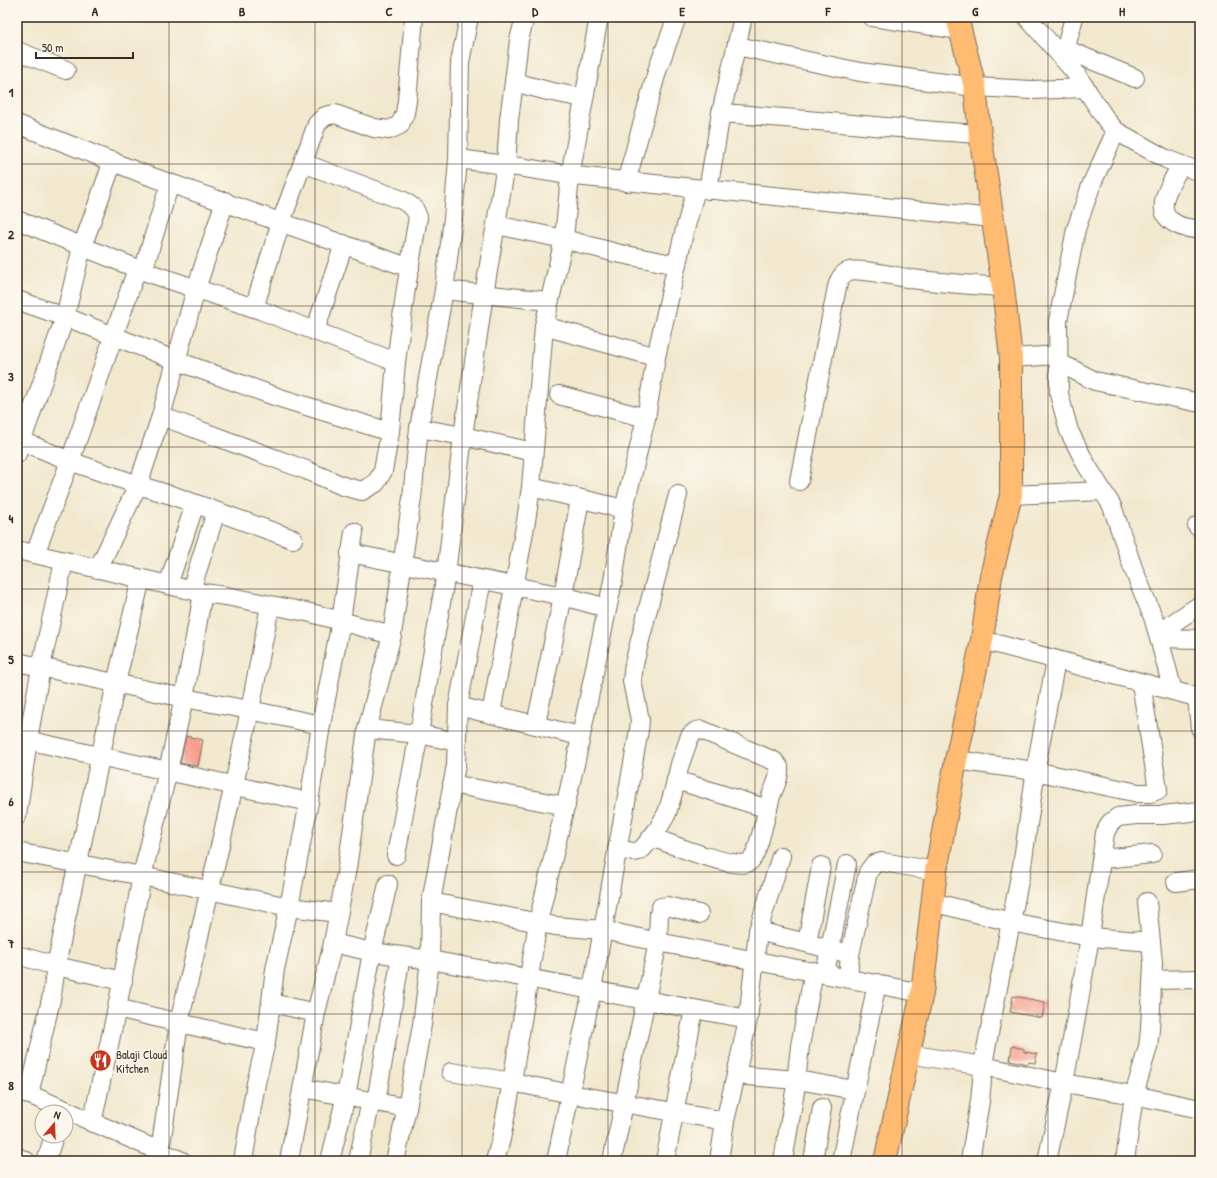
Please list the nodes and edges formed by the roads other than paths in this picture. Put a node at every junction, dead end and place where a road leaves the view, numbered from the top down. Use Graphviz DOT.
graph roads {
  1 [pos="414,17"];
  2 [pos="469,17"];
  3 [pos="525,17"];
  4 [pos="599,17"];
  5 [pos="677,17"];
  6 [pos="743,17"];
  7 [pos="872,17"];
  8 [pos="1027,17"];
  9 [pos="1074,17"];
  10 [pos="959,24"];
  11 [pos="737,46"];
  12 [pos="17,51"];
  13 [pos="1064,54"];
  14 [pos="66,70"];
  15 [pos="1135,78"];
  16 [pos="514,82"];
  17 [pos="975,87"];
  18 [pos="1086,88"];
  19 [pos="583,98"];
  20 [pos="721,113"];
  21 [pos="17,124"];
  22 [pos="1116,131"];
  23 [pos="980,134"];
  24 [pos="458,159"];
  25 [pos="113,161"];
  26 [pos="303,163"];
  27 [pos="506,165"];
  28 [pos="1181,165"];
  29 [pos="1200,172"];
  30 [pos="570,176"];
  31 [pos="170,182"];
  32 [pos="626,182"];
  33 [pos="702,190"];
  34 [pos="224,201"];
  35 [pos="993,218"];
  36 [pos="17,220"];
  37 [pos="281,222"];
  38 [pos="496,225"];
  39 [pos="1200,229"];
  40 [pos="564,239"];
  41 [pos="344,244"];
  42 [pos="82,246"];
  43 [pos="677,265"];
  44 [pos="410,268"];
  45 [pos="140,270"];
  46 [pos="1003,287"];
  47 [pos="196,289"];
  48 [pos="444,290"];
  49 [pos="484,294"];
  50 [pos="17,300"];
  51 [pos="549,301"];
  52 [pos="254,308"];
  53 [pos="65,317"];
  54 [pos="544,326"];
  55 [pos="315,331"];
  56 [pos="115,336"];
  57 [pos="656,357"];
  58 [pos="1011,358"];
  59 [pos="1058,358"];
  60 [pos="177,361"];
  61 [pos="396,362"];
  62 [pos="559,395"];
  63 [pos="1200,403"];
  64 [pos="161,416"];
  65 [pos="646,418"];
  66 [pos="419,428"];
  67 [pos="390,432"];
  68 [pos="463,436"];
  69 [pos="19,445"];
  70 [pos="533,452"];
  71 [pos="70,461"];
  72 [pos="799,481"];
  73 [pos="138,485"];
  74 [pos="531,487"];
  75 [pos="1102,491"];
  76 [pos="678,495"];
  77 [pos="1011,495"];
  78 [pos="580,498"];
  79 [pos="195,504"];
  80 [pos="624,509"];
  81 [pos="216,512"];
  82 [pos="354,532"];
  83 [pos="293,539"];
  84 [pos="17,550"];
  85 [pos="350,553"];
  86 [pos="35,554"];
  87 [pos="64,561"];
  88 [pos="402,564"];
  89 [pos="98,569"];
  90 [pos="446,573"];
  91 [pos="141,579"];
  92 [pos="482,580"];
  93 [pos="168,585"];
  94 [pos="514,587"];
  95 [pos="197,592"];
  96 [pos="563,596"];
  97 [pos="270,606"];
  98 [pos="1200,606"];
  99 [pos="607,608"];
  100 [pos="341,621"];
  101 [pos="392,635"];
  102 [pos="1158,636"];
  103 [pos="1200,639"];
  104 [pos="982,640"];
  105 [pos="1056,660"];
  106 [pos="17,662"];
  107 [pos="41,667"];
  108 [pos="116,683"];
  109 [pos="1142,683"];
  110 [pos="1173,691"];
  111 [pos="184,698"];
  112 [pos="1198,698"];
  113 [pos="458,706"];
  114 [pos="250,710"];
  115 [pos="491,714"];
  116 [pos="536,724"];
  117 [pos="321,725"];
  118 [pos="1200,728"];
  119 [pos="367,729"];
  120 [pos="419,734"];
  121 [pos="580,736"];
  122 [pos="22,739"];
  123 [pos="457,742"];
  124 [pos="100,756"];
  125 [pos="956,760"];
  126 [pos="168,771"];
  127 [pos="1035,771"];
  128 [pos="676,780"];
  129 [pos="452,784"];
  130 [pos="234,785"];
  131 [pos="1158,790"];
  132 [pos="309,802"];
  133 [pos="566,806"];
  134 [pos="768,809"];
  135 [pos="1200,811"];
  136 [pos="1163,815"];
  137 [pos="17,816"];
  138 [pos="652,837"];
  139 [pos="617,849"];
  140 [pos="17,852"];
  141 [pos="1152,854"];
  142 [pos="396,855"];
  143 [pos="781,856"];
  144 [pos="1103,859"];
  145 [pos="78,864"];
  146 [pos="847,864"];
  147 [pos="821,866"];
  148 [pos="936,871"];
  149 [pos="142,876"];
  150 [pos="1200,879"];
  151 [pos="1176,882"];
  152 [pos="388,884"];
  153 [pos="210,891"];
  154 [pos="431,902"];
  155 [pos="932,902"];
  156 [pos="1146,902"];
  157 [pos="289,907"];
  158 [pos="338,913"];
  159 [pos="698,914"];
  160 [pos="538,922"];
  161 [pos="1011,922"];
  162 [pos="603,930"];
  163 [pos="758,931"];
  164 [pos="1090,937"];
  165 [pos="333,942"];
  166 [pos="658,942"];
  167 [pos="1151,942"];
  168 [pos="807,943"];
  169 [pos="831,950"];
  170 [pos="372,952"];
  171 [pos="850,954"];
  172 [pos="17,955"];
  173 [pos="401,956"];
  174 [pos="430,960"];
  175 [pos="754,960"];
  176 [pos="56,966"];
  177 [pos="820,972"];
  178 [pos="529,978"];
  179 [pos="848,978"];
  180 [pos="1200,979"];
  181 [pos="1153,980"];
  182 [pos="123,981"];
  183 [pos="877,983"];
  184 [pos="592,990"];
  185 [pos="922,993"];
  186 [pos="646,1000"];
  187 [pos="272,1003"];
  188 [pos="117,1008"];
  189 [pos="694,1009"];
  190 [pos="316,1013"];
  191 [pos="748,1019"];
  192 [pos="179,1023"];
  193 [pos="266,1042"];
  194 [pos="908,1054"];
  195 [pos="983,1066"];
  196 [pos="452,1072"];
  197 [pos="736,1075"];
  198 [pos="797,1080"];
  199 [pos="512,1082"];
  200 [pos="1064,1083"];
  201 [pos="303,1088"];
  202 [pos="855,1090"];
  203 [pos="23,1092"];
  204 [pos="571,1094"];
  205 [pos="1134,1095"];
  206 [pos="346,1096"];
  207 [pos="373,1101"];
  208 [pos="624,1103"];
  209 [pos="48,1104"];
  210 [pos="407,1108"];
  211 [pos="822,1108"];
  212 [pos="1200,1109"];
  213 [pos="675,1112"];
  214 [pos="74,1115"];
  215 [pos="725,1121"];
  216 [pos="92,1122"];
  217 [pos="51,1144"];
  218 [pos="160,1151"];
  219 [pos="17,1157"];
  220 [pos="26,1161"];
  221 [pos="46,1161"];
  222 [pos="182,1161"];
  223 [pos="242,1161"];
  224 [pos="289,1161"];
  225 [pos="330,1161"];
  226 [pos="358,1161"];
  227 [pos="395,1161"];
  228 [pos="495,1161"];
  229 [pos="556,1161"];
  230 [pos="612,1161"];
  231 [pos="665,1161"];
  232 [pos="719,1161"];
  233 [pos="783,1161"];
  234 [pos="813,1161"];
  235 [pos="842,1161"];
  236 [pos="885,1161"];
  237 [pos="970,1161"];
  238 [pos="1047,1161"];
  239 [pos="1125,1161"];
  1 -- 26 [label="street"];
  2 -- 24 [label="street"];
  3 -- 16 [label="street"];
  4 -- 19 [label="street"];
  5 -- 32 [label="street"];
  6 -- 11 [label="street"];
  7 -- 10 [label="street"];
  8 -- 13 [label="street"];
  9 -- 13 [label="street"];
  10 -- 17 [label="main road"];
  11 -- 17 [label="street"];
  11 -- 20 [label="street"];
  12 -- 14 [label="street"];
  13 -- 15 [label="street"];
  13 -- 18 [label="street"];
  16 -- 19 [label="street"];
  16 -- 27 [label="street"];
  17 -- 18 [label="street"];
  17 -- 23 [label="main road"];
  18 -- 22 [label="street"];
  19 -- 30 [label="street"];
  20 -- 23 [label="street"];
  20 -- 33 [label="street"];
  21 -- 25 [label="street"];
  22 -- 28 [label="street"];
  22 -- 59 [label="street"];
  23 -- 35 [label="main road"];
  24 -- 27 [label="street"];
  24 -- 48 [label="street"];
  25 -- 31 [label="street"];
  25 -- 42 [label="street"];
  26 -- 37 [label="street"];
  26 -- 44 [label="street"];
  27 -- 30 [label="street"];
  27 -- 38 [label="street"];
  28 -- 29 [label="street"];
  28 -- 39 [label="street"];
  30 -- 32 [label="street"];
  30 -- 40 [label="street"];
  31 -- 34 [label="street"];
  31 -- 45 [label="street"];
  32 -- 33 [label="street"];
  33 -- 35 [label="street"];
  33 -- 43 [label="street"];
  34 -- 37 [label="street"];
  34 -- 47 [label="street"];
  35 -- 46 [label="main road"];
  36 -- 42 [label="street"];
  37 -- 41 [label="street"];
  37 -- 52 [label="street"];
  38 -- 40 [label="street"];
  38 -- 49 [label="street"];
  40 -- 43 [label="street"];
  40 -- 51 [label="street"];
  41 -- 44 [label="street"];
  41 -- 55 [label="street"];
  42 -- 45 [label="street"];
  42 -- 53 [label="street"];
  43 -- 57 [label="street"];
  44 -- 61 [label="street"];
  45 -- 47 [label="street"];
  45 -- 56 [label="street"];
  46 -- 58 [label="main road"];
  46 -- 72 [label="street"];
  47 -- 52 [label="street"];
  47 -- 60 [label="street"];
  48 -- 49 [label="street"];
  48 -- 66 [label="street"];
  49 -- 51 [label="street"];
  49 -- 68 [label="street"];
  50 -- 53 [label="street"];
  51 -- 54 [label="street"];
  52 -- 55 [label="street"];
  53 -- 56 [label="street"];
  53 -- 69 [label="street"];
  54 -- 57 [label="street"];
  54 -- 70 [label="street"];
  55 -- 61 [label="street"];
  56 -- 60 [label="street"];
  56 -- 71 [label="street"];
  57 -- 65 [label="street"];
  58 -- 59 [label="street"];
  58 -- 77 [label="main road"];
  59 -- 63 [label="street"];
  59 -- 75 [label="street"];
  60 -- 64 [label="street"];
  60 -- 67 [label="street"];
  61 -- 67 [label="street"];
  62 -- 65 [label="street"];
  64 -- 67 [label="street"];
  64 -- 73 [label="street"];
  65 -- 80 [label="street"];
  66 -- 68 [label="street"];
  66 -- 88 [label="street"];
  68 -- 70 [label="street"];
  68 -- 90 [label="street"];
  69 -- 71 [label="street"];
  70 -- 74 [label="street"];
  71 -- 73 [label="street"];
  71 -- 86 [label="street"];
  73 -- 79 [label="street"];
  73 -- 89 [label="street"];
  74 -- 78 [label="street"];
  74 -- 94 [label="street"];
  75 -- 77 [label="street"];
  75 -- 102 [label="street"];
  76 -- 139 [label="street"];
  77 -- 104 [label="main road"];
  78 -- 80 [label="street"];
  78 -- 96 [label="street"];
  79 -- 81 [label="street"];
  79 -- 93 [label="street"];
  80 -- 99 [label="street"];
  81 -- 83 [label="street"];
  81 -- 95 [label="street"];
  82 -- 85 [label="street"];
  84 -- 86 [label="street"];
  85 -- 88 [label="street"];
  85 -- 100 [label="street"];
  86 -- 87 [label="street"];
  87 -- 89 [label="street"];
  87 -- 107 [label="street"];
  88 -- 90 [label="street"];
  88 -- 101 [label="street"];
  89 -- 91 [label="street"];
  90 -- 92 [label="street"];
  90 -- 120 [label="street"];
  91 -- 93 [label="street"];
  91 -- 108 [label="street"];
  92 -- 94 [label="street"];
  92 -- 113 [label="street"];
  93 -- 95 [label="street"];
  94 -- 96 [label="street"];
  94 -- 115 [label="street"];
  95 -- 97 [label="street"];
  95 -- 111 [label="street"];
  96 -- 99 [label="street"];
  96 -- 116 [label="street"];
  97 -- 100 [label="street"];
  97 -- 114 [label="street"];
  98 -- 102 [label="street"];
  99 -- 121 [label="street"];
  100 -- 101 [label="street"];
  100 -- 117 [label="street"];
  101 -- 119 [label="street"];
  102 -- 103 [label="street"];
  102 -- 110 [label="street"];
  104 -- 105 [label="street"];
  104 -- 125 [label="main road"];
  105 -- 109 [label="street"];
  105 -- 127 [label="street"];
  106 -- 107 [label="street"];
  107 -- 108 [label="street"];
  107 -- 122 [label="street"];
  108 -- 111 [label="street"];
  108 -- 124 [label="street"];
  109 -- 110 [label="street"];
  109 -- 131 [label="street"];
  110 -- 112 [label="street"];
  111 -- 114 [label="street"];
  111 -- 126 [label="street"];
  112 -- 118 [label="street"];
  113 -- 115 [label="street"];
  113 -- 123 [label="street"];
  114 -- 117 [label="street"];
  114 -- 130 [label="street"];
  115 -- 116 [label="street"];
  116 -- 121 [label="street"];
  117 -- 132 [label="street"];
  119 -- 120 [label="street"];
  119 -- 158 [label="street"];
  120 -- 123 [label="street"];
  120 -- 142 [label="street"];
  121 -- 133 [label="street"];
  122 -- 124 [label="street"];
  122 -- 137 [label="street"];
  123 -- 129 [label="street"];
  124 -- 126 [label="street"];
  124 -- 145 [label="street"];
  125 -- 127 [label="street"];
  125 -- 148 [label="main road"];
  126 -- 130 [label="street"];
  126 -- 149 [label="street"];
  127 -- 131 [label="street"];
  127 -- 161 [label="street"];
  128 -- 134 [label="street"];
  128 -- 134 [label="street"];
  128 -- 138 [label="street"];
  129 -- 133 [label="street"];
  129 -- 154 [label="street"];
  130 -- 132 [label="street"];
  130 -- 153 [label="street"];
  131 -- 136 [label="street"];
  132 -- 157 [label="street"];
  133 -- 160 [label="street"];
  134 -- 138 [label="street"];
  135 -- 136 [label="street"];
  136 -- 144 [label="street"];
  138 -- 139 [label="street"];
  139 -- 162 [label="street"];
  140 -- 145 [label="street"];
  141 -- 144 [label="street"];
  143 -- 163 [label="street"];
  144 -- 164 [label="street"];
  145 -- 149 [label="street"];
  145 -- 176 [label="street"];
  146 -- 169 [label="street"];
  147 -- 168 [label="street"];
  148 -- 155 [label="main road"];
  148 -- 171 [label="street"];
  149 -- 153 [label="street"];
  149 -- 182 [label="street"];
  150 -- 151 [label="street"];
  152 -- 170 [label="street"];
  153 -- 157 [label="street"];
  153 -- 192 [label="street"];
  154 -- 160 [label="street"];
  154 -- 174 [label="street"];
  155 -- 161 [label="street"];
  155 -- 185 [label="main road"];
  156 -- 167 [label="street"];
  157 -- 158 [label="street"];
  157 -- 187 [label="street"];
  158 -- 165 [label="street"];
  159 -- 166 [label="street"];
  160 -- 162 [label="street"];
  160 -- 178 [label="street"];
  161 -- 164 [label="street"];
  161 -- 195 [label="street"];
  162 -- 166 [label="street"];
  162 -- 184 [label="street"];
  163 -- 168 [label="street"];
  163 -- 175 [label="street"];
  164 -- 167 [label="street"];
  164 -- 200 [label="street"];
  165 -- 170 [label="street"];
  165 -- 190 [label="street"];
  166 -- 175 [label="street"];
  166 -- 186 [label="street"];
  167 -- 181 [label="street"];
  168 -- 169 [label="street"];
  169 -- 171 [label="street"];
  169 -- 177 [label="street"];
  170 -- 173 [label="street"];
  170 -- 206 [label="street"];
  171 -- 179 [label="street"];
  172 -- 176 [label="street"];
  173 -- 174 [label="street"];
  173 -- 207 [label="street"];
  174 -- 178 [label="street"];
  174 -- 210 [label="street"];
  175 -- 177 [label="street"];
  175 -- 191 [label="street"];
  176 -- 182 [label="street"];
  176 -- 203 [label="street"];
  177 -- 179 [label="street"];
  177 -- 198 [label="street"];
  178 -- 184 [label="street"];
  178 -- 199 [label="street"];
  179 -- 183 [label="street"];
  180 -- 181 [label="street"];
  181 -- 205 [label="street"];
  182 -- 188 [label="street"];
  183 -- 185 [label="street"];
  183 -- 202 [label="street"];
  184 -- 186 [label="street"];
  184 -- 204 [label="street"];
  185 -- 194 [label="main road"];
  186 -- 189 [label="street"];
  186 -- 208 [label="street"];
  187 -- 190 [label="street"];
  187 -- 193 [label="street"];
  188 -- 192 [label="street"];
  188 -- 216 [label="street"];
  189 -- 191 [label="street"];
  189 -- 213 [label="street"];
  190 -- 201 [label="street"];
  191 -- 197 [label="street"];
  192 -- 193 [label="street"];
  192 -- 218 [label="street"];
  193 -- 223 [label="street"];
  194 -- 195 [label="street"];
  194 -- 236 [label="main road"];
  195 -- 200 [label="street"];
  195 -- 237 [label="street"];
  196 -- 199 [label="street"];
  197 -- 198 [label="street"];
  197 -- 215 [label="street"];
  198 -- 202 [label="street"];
  198 -- 233 [label="street"];
  199 -- 204 [label="street"];
  199 -- 228 [label="street"];
  200 -- 205 [label="street"];
  200 -- 238 [label="street"];
  201 -- 206 [label="street"];
  201 -- 224 [label="street"];
  202 -- 235 [label="street"];
  203 -- 209 [label="street"];
  204 -- 208 [label="street"];
  204 -- 229 [label="street"];
  205 -- 212 [label="street"];
  205 -- 239 [label="street"];
  206 -- 207 [label="street"];
  206 -- 225 [label="street"];
  207 -- 210 [label="street"];
  207 -- 226 [label="street"];
  208 -- 213 [label="street"];
  208 -- 230 [label="street"];
  210 -- 227 [label="street"];
  211 -- 234 [label="street"];
  213 -- 215 [label="street"];
  213 -- 231 [label="street"];
  214 -- 216 [label="street"];
  215 -- 232 [label="street"];
  216 -- 218 [label="street"];
  217 -- 221 [label="street"];
  218 -- 222 [label="street"];
  219 -- 220 [label="street"];
}
